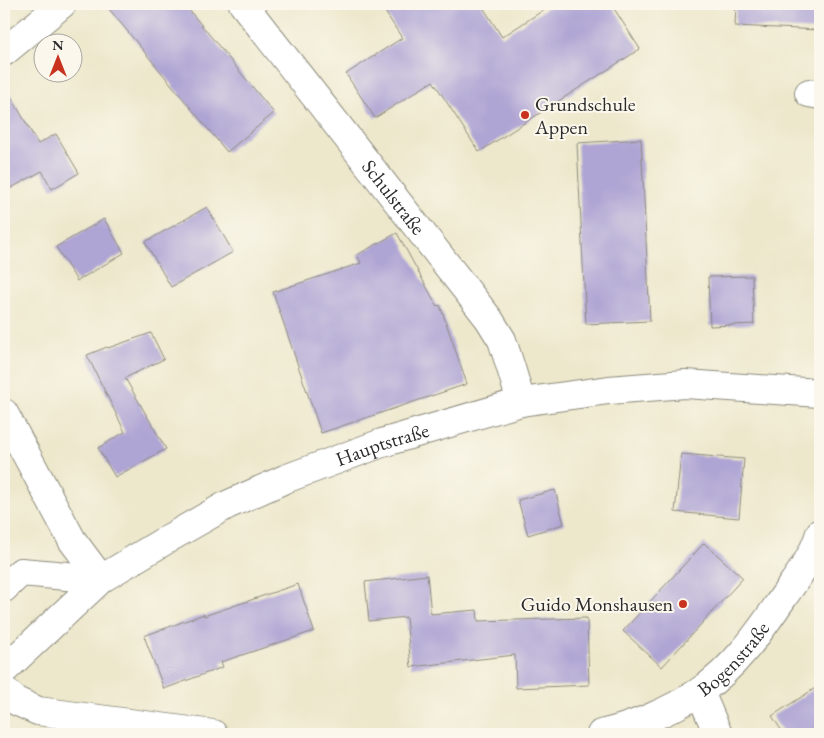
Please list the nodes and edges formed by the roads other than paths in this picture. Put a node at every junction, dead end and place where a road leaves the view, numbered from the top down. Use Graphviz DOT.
graph roads {
  1 [pos="62,4"];
  2 [pos="243,4"];
  3 [pos="4,52"];
  4 [pos="820,393"];
  5 [pos="521,402"];
  6 [pos="4,413"];
  7 [pos="820,534"];
  8 [pos="101,579"];
  9 [pos="4,588"];
  10 [pos="4,670"];
  11 [pos="4,690"];
  12 [pos="700,692"];
  13 [pos="213,734"];
  14 [pos="601,734"];
  15 [pos="718,734"];
  1 -- 3 [label="street"];
  2 -- 5 [label="street, Schulstraße"];
  4 -- 5 [label="street, Hauptstraße"];
  5 -- 8 [label="street, Hauptstraße"];
  6 -- 8 [label="street"];
  7 -- 12 [label="street, Bogenstraße"];
  8 -- 9 [label="street"];
  8 -- 10 [label="street, Hauptstraße"];
  11 -- 13 [label="street"];
  12 -- 14 [label="street, Bogenstraße"];
  12 -- 15 [label="street"];
}
